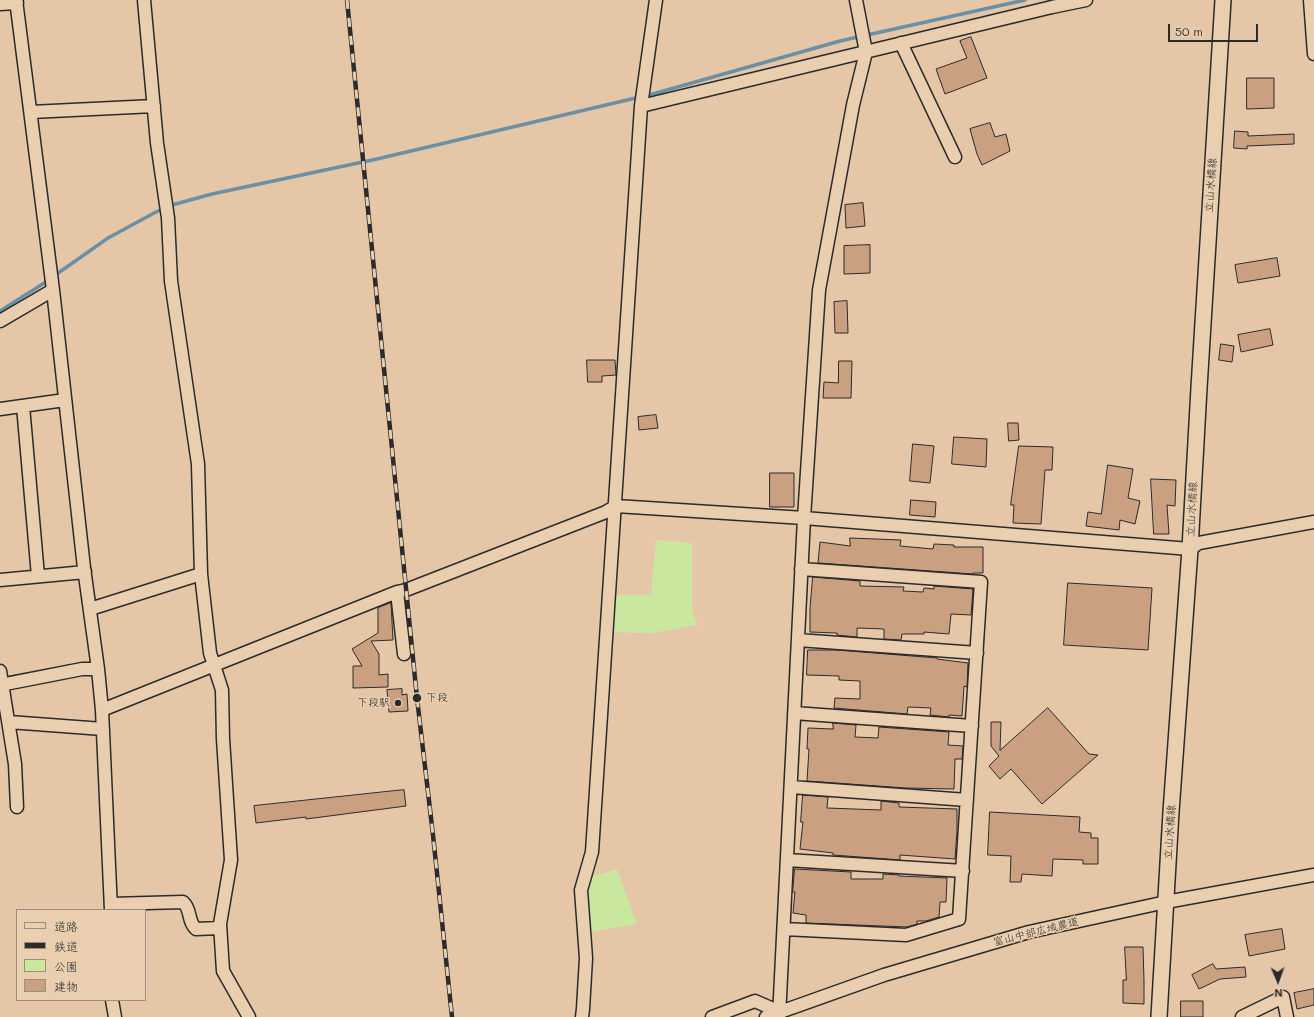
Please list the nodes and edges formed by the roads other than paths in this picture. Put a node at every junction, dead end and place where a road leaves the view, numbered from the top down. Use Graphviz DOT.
graph roads {
  1 [pos="144,0"];
  2 [pos="656,0"];
  3 [pos="856,0"];
  4 [pos="1086,0"];
  5 [pos="1223,0"];
  6 [pos="1310,0"];
  7 [pos="16,2"];
  8 [pos="0,4"];
  9 [pos="901,44"];
  10 [pos="866,52"];
  11 [pos="1314,54"];
  12 [pos="154,106"];
  13 [pos="641,106"];
  14 [pos="30,112"];
  15 [pos="955,158"];
  16 [pos="53,290"];
  17 [pos="0,320"];
  18 [pos="65,400"];
  19 [pos="23,406"];
  20 [pos="0,409"];
  21 [pos="616,506"];
  22 [pos="804,518"];
  23 [pos="1314,522"];
  24 [pos="1190,549"];
  25 [pos="802,569"];
  26 [pos="85,572"];
  27 [pos="201,574"];
  28 [pos="38,576"];
  29 [pos="0,580"];
  30 [pos="397,592"];
  31 [pos="90,609"];
  32 [pos="798,640"];
  33 [pos="977,653"];
  34 [pos="404,654"];
  35 [pos="215,666"];
  36 [pos="98,669"];
  37 [pos="0,671"];
  38 [pos="1,684"];
  39 [pos="102,710"];
  40 [pos="794,713"];
  41 [pos="9,722"];
  42 [pos="972,726"];
  43 [pos="103,729"];
  44 [pos="791,787"];
  45 [pos="967,800"];
  46 [pos="16,807"];
  47 [pos="787,860"];
  48 [pos="962,871"];
  49 [pos="1314,875"];
  50 [pos="1166,902"];
  51 [pos="111,907"];
  52 [pos="220,928"];
  53 [pos="784,929"];
  54 [pos="112,1001"];
  55 [pos="780,1014"];
  56 [pos="1248,1016"];
  57 [pos="115,1017"];
  58 [pos="248,1017"];
  59 [pos="582,1017"];
  60 [pos="712,1017"];
  61 [pos="766,1017"];
  62 [pos="1159,1017"];
  63 [pos="1287,1017"];
  1 -- 12 [label="street"];
  2 -- 13 [label="street"];
  3 -- 10 [label="street"];
  4 -- 9 [label="street"];
  5 -- 24 [label="main road, 立山水橋線"];
  6 -- 11 [label="street"];
  7 -- 8 [label="street"];
  7 -- 14 [label="street"];
  9 -- 10 [label="street"];
  9 -- 15 [label="street"];
  10 -- 13 [label="street"];
  10 -- 22 [label="street"];
  12 -- 14 [label="street"];
  12 -- 27 [label="street"];
  13 -- 21 [label="street"];
  14 -- 16 [label="street"];
  16 -- 17 [label="street"];
  16 -- 18 [label="street"];
  18 -- 19 [label="street"];
  18 -- 26 [label="street"];
  19 -- 20 [label="street"];
  19 -- 28 [label="street"];
  21 -- 22 [label="street"];
  21 -- 30 [label="street"];
  21 -- 59 [label="street"];
  22 -- 24 [label="street"];
  22 -- 25 [label="street"];
  23 -- 24 [label="street"];
  24 -- 50 [label="main road, 立山水橋線"];
  25 -- 32 [label="street"];
  25 -- 33 [label="street"];
  26 -- 28 [label="street"];
  26 -- 31 [label="street"];
  27 -- 31 [label="street"];
  27 -- 35 [label="street"];
  28 -- 29 [label="street"];
  30 -- 34 [label="street"];
  30 -- 35 [label="street"];
  31 -- 36 [label="street"];
  32 -- 33 [label="street"];
  32 -- 40 [label="street"];
  33 -- 42 [label="street"];
  35 -- 39 [label="street"];
  35 -- 52 [label="street"];
  36 -- 38 [label="street"];
  36 -- 39 [label="street"];
  37 -- 38 [label="street"];
  38 -- 41 [label="street"];
  39 -- 43 [label="street"];
  40 -- 42 [label="street"];
  40 -- 44 [label="street"];
  41 -- 43 [label="street"];
  41 -- 46 [label="street"];
  42 -- 45 [label="street"];
  43 -- 51 [label="street"];
  44 -- 45 [label="street"];
  44 -- 47 [label="street"];
  45 -- 48 [label="street"];
  47 -- 48 [label="street"];
  47 -- 53 [label="street"];
  48 -- 53 [label="street"];
  49 -- 50 [label="street, 富山中部広域農道"];
  50 -- 55 [label="street, 富山中部広域農道"];
  50 -- 62 [label="main road, 立山水橋線"];
  51 -- 52 [label="street"];
  52 -- 58 [label="street"];
  53 -- 55 [label="street"];
  54 -- 57 [label="street"];
  55 -- 60 [label="street"];
  55 -- 61 [label="street, 富山中部広域農道"];
  56 -- 63 [label="street"];
}
